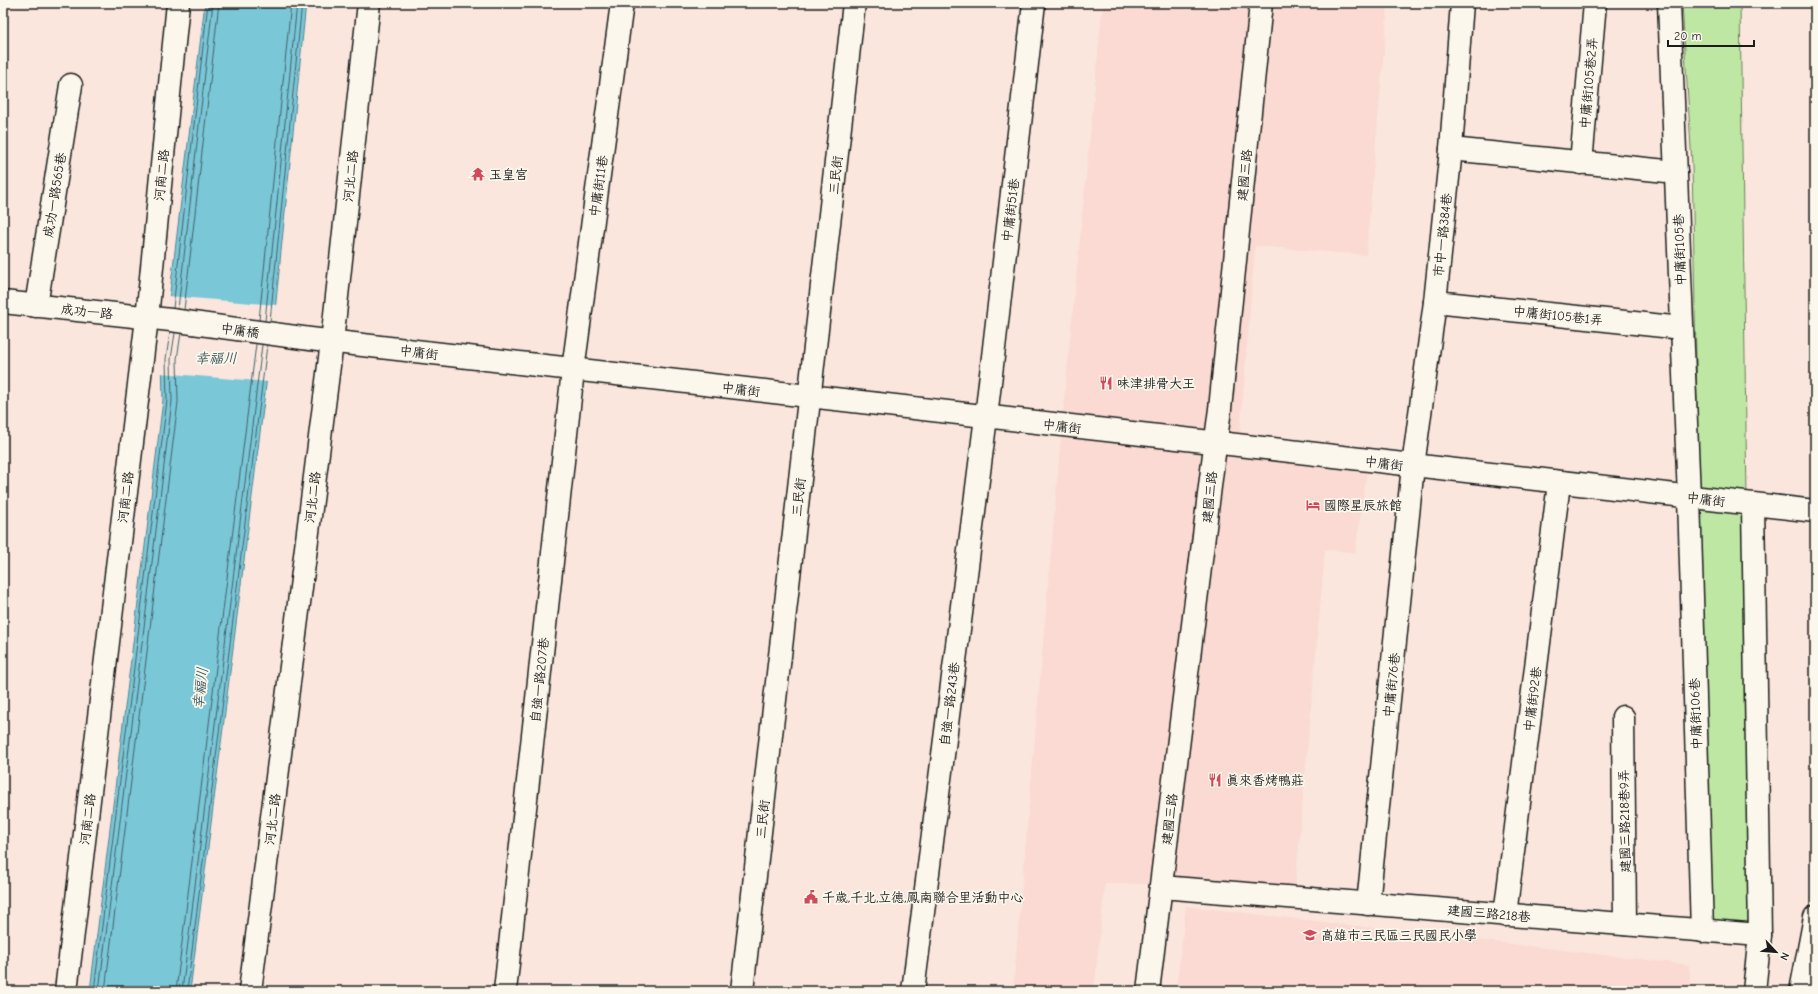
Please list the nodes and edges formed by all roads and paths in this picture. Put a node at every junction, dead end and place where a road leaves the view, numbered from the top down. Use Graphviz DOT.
graph roads {
  1 [pos="178,3"];
  2 [pos="369,3"];
  3 [pos="622,3"];
  4 [pos="854,3"];
  5 [pos="1034,3"];
  6 [pos="1261,3"];
  7 [pos="1462,3"];
  8 [pos="1595,3"];
  9 [pos="1668,3"];
  10 [pos="71,84"];
  11 [pos="1451,149"];
  12 [pos="1581,163"];
  13 [pos="1676,172"];
  14 [pos="3,302"];
  15 [pos="1435,302"];
  16 [pos="36,306"];
  17 [pos="147,318"];
  18 [pos="171,320"];
  19 [pos="1682,328"];
  20 [pos="310,339"];
  21 [pos="332,342"];
  22 [pos="573,370"];
  23 [pos="810,397"];
  24 [pos="986,417"];
  25 [pos="1215,443"];
  26 [pos="1413,466"];
  27 [pos="1559,483"];
  28 [pos="1689,497"];
  29 [pos="1753,505"];
  30 [pos="1815,512"];
  31 [pos="1623,717"];
  32 [pos="1161,888"];
  33 [pos="1368,904"];
  34 [pos="1505,915"];
  35 [pos="1815,917"];
  36 [pos="1625,924"];
  37 [pos="1702,930"];
  38 [pos="1760,935"];
  39 [pos="66,991"];
  40 [pos="250,991"];
  41 [pos="505,991"];
  42 [pos="742,991"];
  43 [pos="913,991"];
  44 [pos="1148,991"];
  45 [pos="1754,991"];
  46 [pos="1801,991"];
  1 -- 17 [label="street, 河南二路"];
  2 -- 21 [label="street, 河北二路"];
  3 -- 22 [label="street, 中庸街11巷"];
  4 -- 23 [label="street, 三民街"];
  5 -- 24 [label="street, 中庸街51巷"];
  6 -- 25 [label="street, 建國三路"];
  7 -- 11 [label="street, 市中一路384巷"];
  8 -- 12 [label="street, 中庸街105巷2弄"];
  9 -- 13 [label="street, 中庸街105巷"];
  10 -- 16 [label="street, 成功一路565巷"];
  11 -- 12 [label="street"];
  11 -- 15 [label="street, 市中一路384巷"];
  12 -- 13 [label="street"];
  13 -- 19 [label="street, 中庸街105巷"];
  14 -- 16 [label="street, 成功一路"];
  15 -- 19 [label="street, 中庸街105巷1弄"];
  15 -- 26 [label="street, 市中一路384巷"];
  16 -- 17 [label="street, 成功一路"];
  17 -- 18 [label="street, 成功一路"];
  17 -- 39 [label="street, 河南二路"];
  18 -- 20 [label="street, 中庸橋"];
  19 -- 28 [label="street, 中庸街105巷"];
  20 -- 21 [label="street, 中庸街"];
  21 -- 22 [label="street, 中庸街"];
  21 -- 40 [label="street, 河北二路"];
  22 -- 23 [label="street, 中庸街"];
  22 -- 41 [label="street, 自強一路207巷"];
  23 -- 24 [label="street, 中庸街"];
  23 -- 42 [label="street, 三民街"];
  24 -- 25 [label="street, 中庸街"];
  24 -- 43 [label="street, 自強一路243巷"];
  25 -- 26 [label="street, 中庸街"];
  25 -- 32 [label="street, 建國三路"];
  26 -- 27 [label="street, 中庸街"];
  26 -- 33 [label="street, 中庸街76巷"];
  27 -- 28 [label="street, 中庸街"];
  27 -- 34 [label="street, 中庸街92巷"];
  28 -- 29 [label="street, 中庸街"];
  28 -- 37 [label="street, 中庸街106巷"];
  29 -- 30 [label="street, 中庸街"];
  29 -- 38 [label="street"];
  31 -- 36 [label="street, 建國三路218巷9弄"];
  32 -- 33 [label="street, 建國三路218巷"];
  32 -- 44 [label="street, 建國三路"];
  33 -- 34 [label="street, 建國三路218巷"];
  34 -- 36 [label="street, 建國三路218巷"];
  35 -- 46 [label="street"];
  36 -- 37 [label="street, 建國三路218巷"];
  37 -- 38 [label="street, 建國三路218巷"];
  38 -- 45 [label="street"];
}
